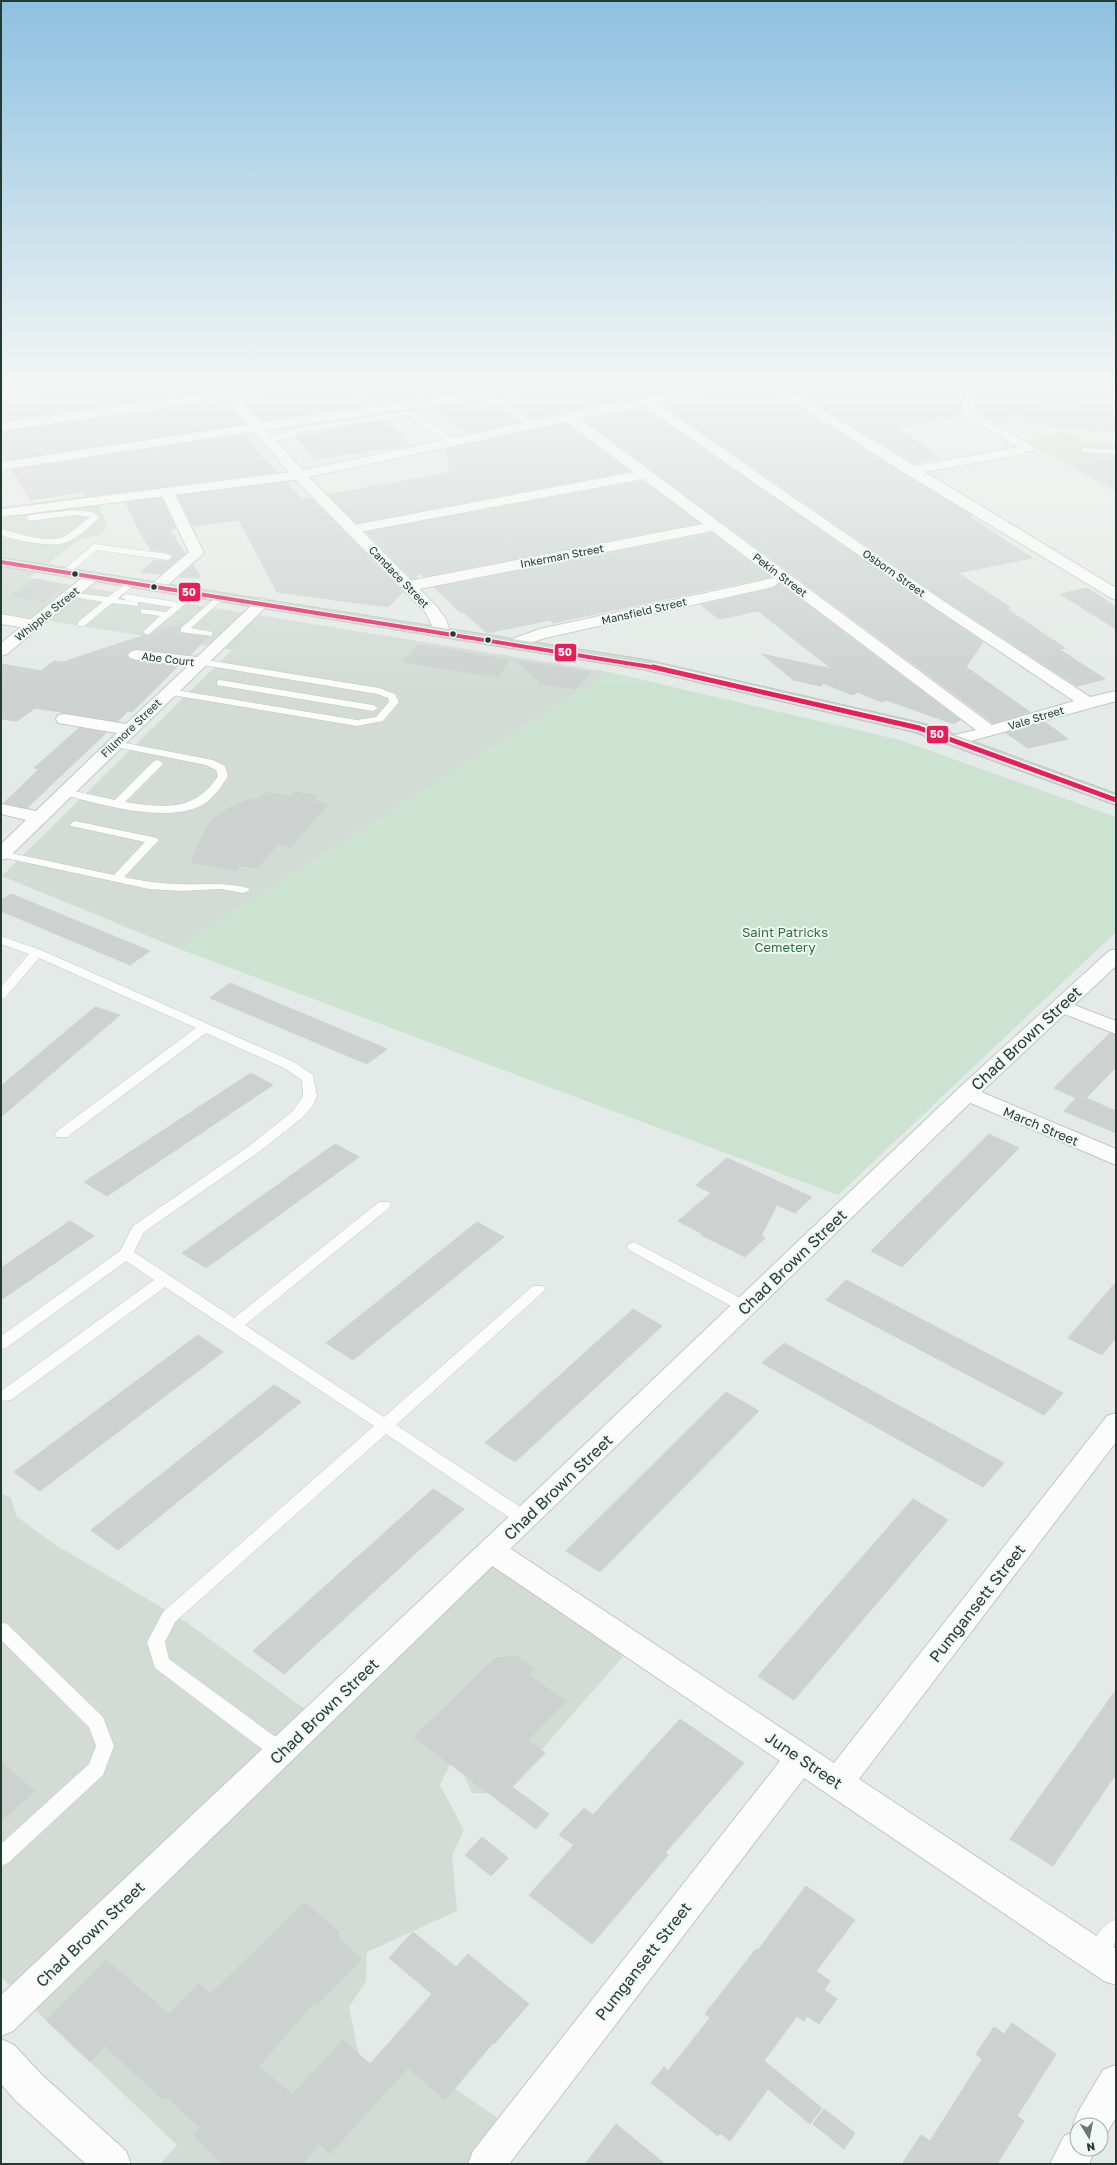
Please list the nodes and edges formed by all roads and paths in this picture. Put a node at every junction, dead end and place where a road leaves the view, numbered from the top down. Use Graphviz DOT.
graph roads {
  1 [pos="213,486"];
  2 [pos="310,486"];
  3 [pos="582,486"];
  4 [pos="662,486"];
  5 [pos="767,486"];
  6 [pos="937,486"];
  7 [pos="167,492"];
  8 [pos="1,513"];
  9 [pos="30,518"];
  10 [pos="714,526"];
  11 [pos="354,529"];
  12 [pos="1,532"];
  13 [pos="168,557"];
  14 [pos="1,562"];
  15 [pos="66,572"];
  16 [pos="93,576"];
  17 [pos="132,582"];
  18 [pos="773,582"];
  19 [pos="158,586"];
  20 [pos="409,586"];
  21 [pos="194,592"];
  22 [pos="71,594"];
  23 [pos="1116,595"];
  24 [pos="221,596"];
  25 [pos="110,600"];
  26 [pos="262,603"];
  27 [pos="132,606"];
  28 [pos="147,609"];
  29 [pos="174,610"];
  30 [pos="1,619"];
  31 [pos="34,624"];
  32 [pos="81,624"];
  33 [pos="442,631"];
  34 [pos="148,632"];
  35 [pos="209,634"];
  36 [pos="515,643"];
  37 [pos="1,651"];
  38 [pos="136,655"];
  39 [pos="200,662"];
  40 [pos="220,683"];
  41 [pos="169,692"];
  42 [pos="1116,696"];
  43 [pos="331,701"];
  44 [pos="1086,702"];
  45 [pos="373,708"];
  46 [pos="318,716"];
  47 [pos="64,719"];
  48 [pos="130,730"];
  49 [pos="990,732"];
  50 [pos="956,740"];
  51 [pos="115,744"];
  52 [pos="158,763"];
  53 [pos="65,792"];
  54 [pos="1116,800"];
  55 [pos="118,802"];
  56 [pos="1,809"];
  57 [pos="40,816"];
  58 [pos="75,824"];
  59 [pos="1,854"];
  60 [pos="116,879"];
  61 [pos="244,890"];
  62 [pos="1,940"];
  63 [pos="36,953"];
  64 [pos="1116,955"];
  65 [pos="1,995"];
  66 [pos="1061,1006"];
  67 [pos="205,1028"];
  68 [pos="1116,1028"];
  69 [pos="967,1093"];
  70 [pos="62,1134"];
  71 [pos="1116,1158"];
  72 [pos="384,1205"];
  73 [pos="634,1247"];
  74 [pos="126,1254"];
  75 [pos="164,1280"];
  76 [pos="538,1290"];
  77 [pos="745,1307"];
  78 [pos="234,1326"];
  79 [pos="1,1344"];
  80 [pos="5,1396"];
  81 [pos="1116,1423"];
  82 [pos="385,1427"];
  83 [pos="525,1519"];
  84 [pos="492,1551"];
  85 [pos="1,1629"];
  86 [pos="281,1752"];
  87 [pos="800,1758"];
  88 [pos="837,1783"];
  89 [pos="1,1856"];
  90 [pos="1116,1928"];
  91 [pos="1106,1962"];
  92 [pos="1,2019"];
  93 [pos="1,2057"];
  94 [pos="1116,2084"];
  95 [pos="1096,2117"];
  96 [pos="110,2163"];
  97 [pos="486,2164"];
  1 -- 7 [label="street"];
  2 -- 11 [label="street, Candace Street"];
  3 -- 11 [label="street"];
  4 -- 10 [label="street, Pekin Street"];
  5 -- 44 [label="street, Osborn Street"];
  6 -- 23 [label="street"];
  7 -- 8 [label="street"];
  7 -- 19 [label="street"];
  9 -- 12 [label="lane"];
  10 -- 20 [label="street, Inkerman Street"];
  10 -- 49 [label="street, Pekin Street"];
  11 -- 20 [label="street, Candace Street"];
  13 -- 15 [label="lane"];
  14 -- 15 [label="main road"];
  15 -- 16 [label="main road"];
  16 -- 17 [label="main road"];
  16 -- 22 [label="street, Whipple Street"];
  17 -- 19 [label="main road"];
  17 -- 25 [label="lane"];
  18 -- 36 [label="street, Mansfield Street"];
  19 -- 21 [label="main road"];
  20 -- 33 [label="street, Candace Street"];
  21 -- 24 [label="main road"];
  21 -- 29 [label="lane"];
  22 -- 25 [label="lane"];
  22 -- 31 [label="street, Whipple Street"];
  24 -- 26 [label="main road"];
  24 -- 35 [label="lane"];
  25 -- 27 [label="lane"];
  25 -- 29 [label="lane"];
  25 -- 32 [label="lane"];
  26 -- 33 [label="main road"];
  26 -- 39 [label="street, Fillmore Street"];
  28 -- 29 [label="lane"];
  29 -- 34 [label="lane"];
  30 -- 31 [label="street"];
  31 -- 37 [label="street, Whipple Street"];
  33 -- 36 [label="main road"];
  36 -- 50 [label="main road"];
  38 -- 39 [label="street, Abe Court"];
  39 -- 41 [label="street, Fillmore Street"];
  39 -- 46 [label="lane"];
  40 -- 43 [label="lane"];
  41 -- 46 [label="lane"];
  41 -- 48 [label="street, Fillmore Street"];
  42 -- 44 [label="street, Vale Street"];
  43 -- 45 [label="lane"];
  43 -- 46 [label="lane"];
  44 -- 49 [label="street, Vale Street"];
  47 -- 48 [label="street"];
  48 -- 51 [label="street, Fillmore Street"];
  49 -- 50 [label="street, Vale Street"];
  50 -- 54 [label="main road"];
  51 -- 53 [label="street, Fillmore Street"];
  51 -- 55 [label="lane"];
  52 -- 55 [label="lane"];
  53 -- 55 [label="lane"];
  53 -- 57 [label="street, Fillmore Street"];
  56 -- 57 [label="street"];
  57 -- 59 [label="street, Fillmore Street"];
  58 -- 60 [label="lane"];
  59 -- 60 [label="lane"];
  60 -- 61 [label="lane"];
  62 -- 63 [label="lane"];
  63 -- 65 [label="lane"];
  63 -- 67 [label="lane"];
  64 -- 66 [label="street, Chad Brown Street"];
  66 -- 68 [label="street"];
  66 -- 69 [label="street, Chad Brown Street"];
  67 -- 70 [label="lane"];
  67 -- 74 [label="lane"];
  69 -- 71 [label="street, March Street"];
  69 -- 77 [label="street, Chad Brown Street"];
  72 -- 78 [label="lane"];
  73 -- 77 [label="lane"];
  74 -- 75 [label="lane"];
  74 -- 79 [label="lane"];
  75 -- 78 [label="lane"];
  75 -- 80 [label="lane"];
  76 -- 82 [label="lane"];
  77 -- 83 [label="street, Chad Brown Street"];
  78 -- 82 [label="lane"];
  81 -- 88 [label="street, Pumgansett Street"];
  82 -- 83 [label="lane"];
  82 -- 86 [label="lane"];
  83 -- 84 [label="street, Chad Brown Street"];
  84 -- 86 [label="street, Chad Brown Street"];
  84 -- 87 [label="street, June Street"];
  85 -- 89 [label="lane"];
  86 -- 92 [label="street, Chad Brown Street"];
  87 -- 88 [label="street, June Street"];
  87 -- 97 [label="street, Pumgansett Street"];
  88 -- 91 [label="street, June Street"];
  90 -- 91 [label="lane"];
  93 -- 96 [label="street"];
  94 -- 95 [label="street"];
}
